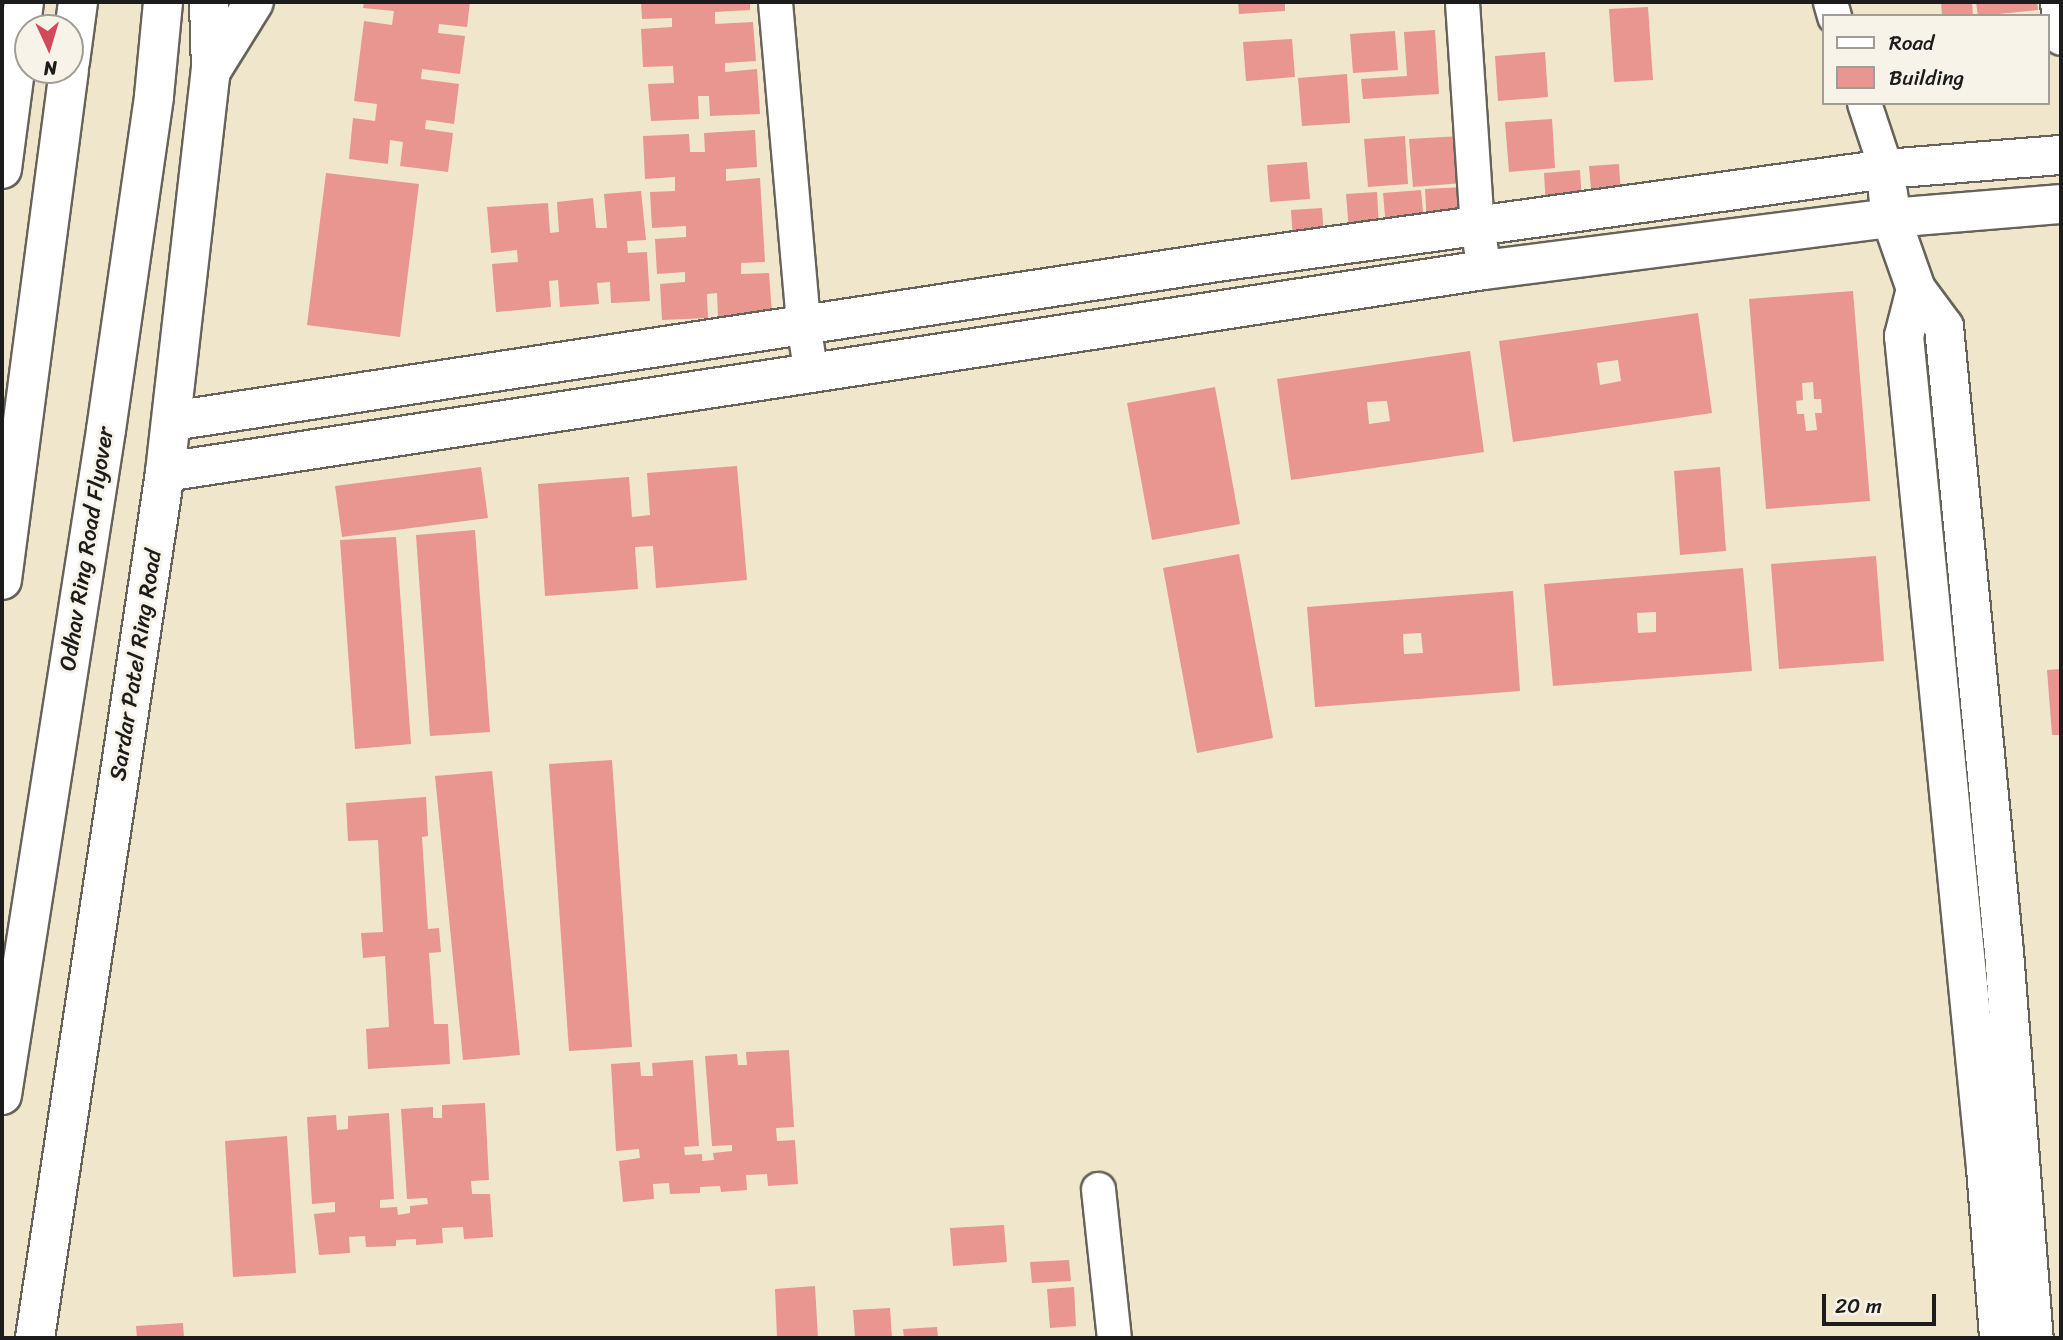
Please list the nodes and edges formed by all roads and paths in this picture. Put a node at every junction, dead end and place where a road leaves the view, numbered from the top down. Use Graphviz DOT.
graph roads {
  1 [pos="163,2"];
  2 [pos="209,2"];
  3 [pos="254,2"];
  4 [pos="775,2"];
  5 [pos="1462,2"];
  6 [pos="2057,2"];
  7 [pos="27,11"];
  8 [pos="2061,38"];
  9 [pos="211,71"];
  10 [pos="67,84"];
  11 [pos="1865,105"];
  12 [pos="2061,155"];
  13 [pos="2,169"];
  14 [pos="1886,169"];
  15 [pos="2061,204"];
  16 [pos="1891,218"];
  17 [pos="1477,226"];
  18 [pos="1484,270"];
  19 [pos="1916,289"];
  20 [pos="803,324"];
  21 [pos="811,374"];
  22 [pos="172,421"];
  23 [pos="165,472"];
  24 [pos="2,580"];
  25 [pos="2004,952"];
  26 [pos="1965,955"];
  27 [pos="2,1094"];
  28 [pos="1098,1189"];
  29 [pos="2008,1220"];
  30 [pos="35,1338"];
  31 [pos="1114,1338"];
  32 [pos="1999,1338"];
  33 [pos="2034,1338"];
  1 -- 27 [label="main road, Odhav Ring Road Flyover"];
  2 -- 9 [label="main road"];
  3 -- 9 [label="main road, Sardar Patel Ring Road"];
  4 -- 20 [label="street"];
  5 -- 17 [label="street"];
  6 -- 8 [label="street"];
  7 -- 13 [label="main road"];
  9 -- 22 [label="main road, Sardar Patel Ring Road"];
  10 -- 24 [label="main road"];
  11 -- 14 [label="street"];
  12 -- 14 [label="main road"];
  14 -- 16 [label="main road"];
  14 -- 17 [label="main road"];
  15 -- 16 [label="main road"];
  16 -- 18 [label="main road"];
  16 -- 19 [label="main road"];
  17 -- 18 [label="street"];
  17 -- 20 [label="main road"];
  18 -- 21 [label="main road"];
  19 -- 25 [label="main road"];
  19 -- 26 [label="main road"];
  20 -- 21 [label="street"];
  20 -- 22 [label="main road"];
  21 -- 23 [label="main road"];
  22 -- 23 [label="main road, Sardar Patel Ring Road"];
  23 -- 30 [label="main road, Sardar Patel Ring Road"];
  25 -- 26 [label="main road"];
  25 -- 29 [label="main road"];
  26 -- 29 [label="main road"];
  28 -- 31 [label="street"];
  29 -- 32 [label="main road"];
  29 -- 33 [label="main road"];
}
